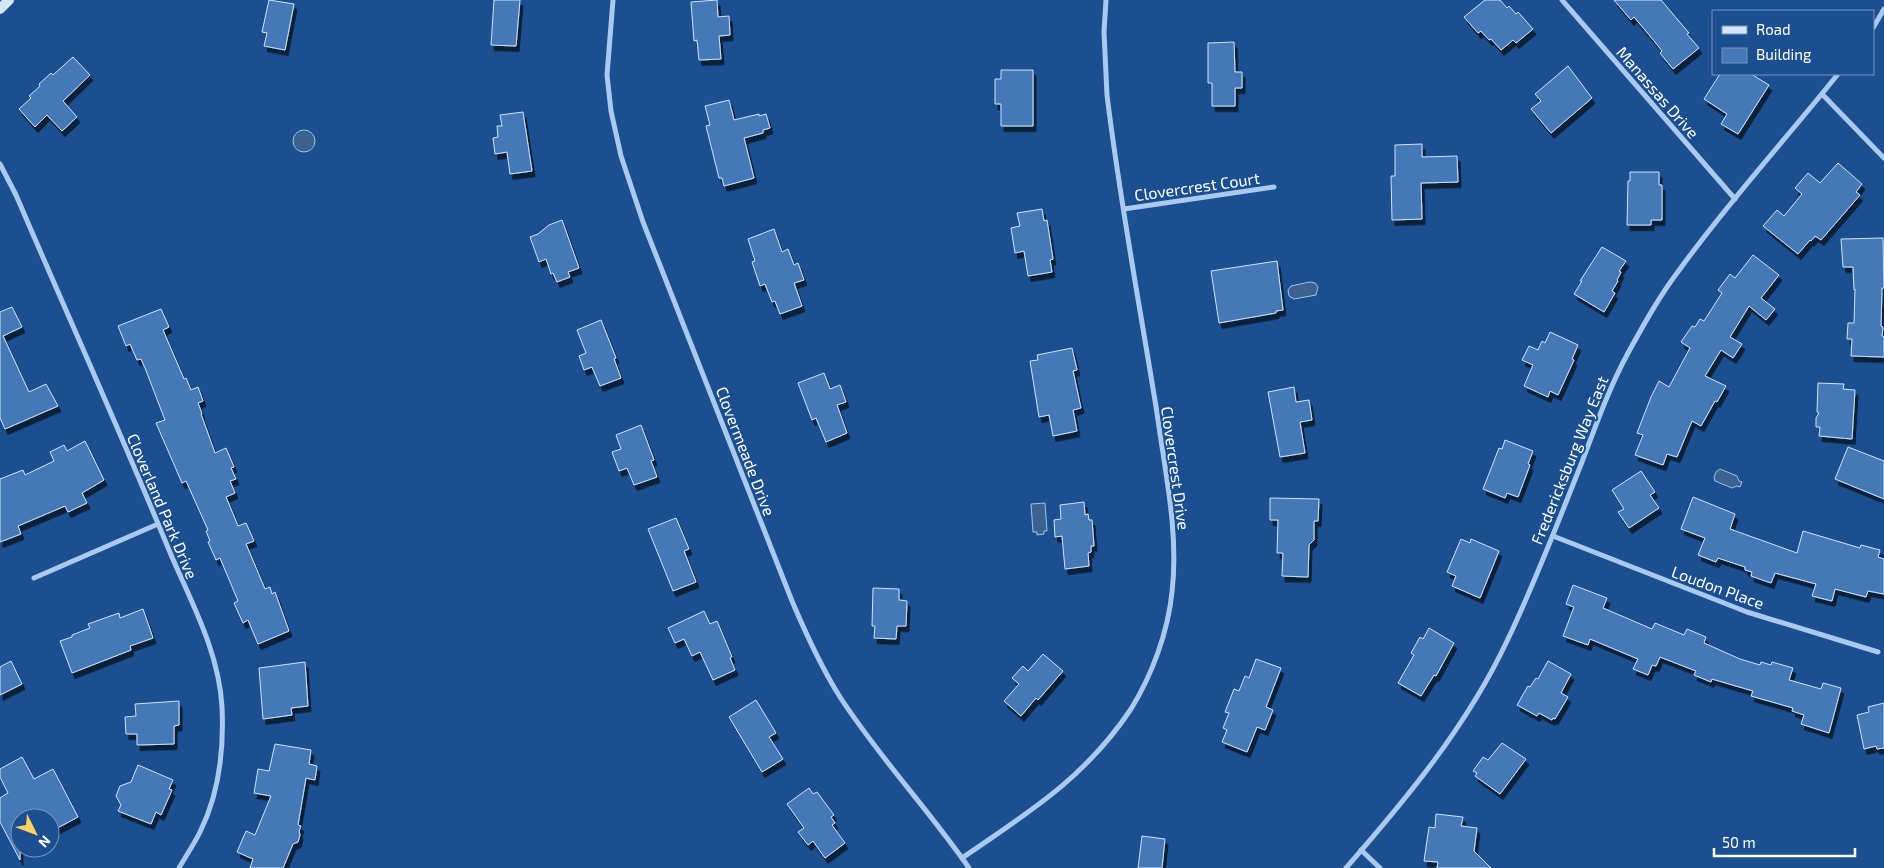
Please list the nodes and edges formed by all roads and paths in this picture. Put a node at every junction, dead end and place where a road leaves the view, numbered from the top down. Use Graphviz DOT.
graph roads {
  1 [pos="9,0"];
  2 [pos="613,0"];
  3 [pos="1106,0"];
  4 [pos="1562,0"];
  5 [pos="0,9"];
  6 [pos="1884,9"];
  7 [pos="1874,26"];
  8 [pos="1837,75"];
  9 [pos="1822,94"];
  10 [pos="1884,158"];
  11 [pos="0,164"];
  12 [pos="1274,187"];
  13 [pos="1735,200"];
  14 [pos="1124,209"];
  15 [pos="158,524"];
  16 [pos="1553,536"];
  17 [pos="34,578"];
  18 [pos="1878,652"];
  19 [pos="1361,850"];
  20 [pos="962,858"];
  21 [pos="179,868"];
  22 [pos="969,868"];
  23 [pos="1346,868"];
  24 [pos="1380,868"];
  1 -- 5 [label="main road"];
  2 -- 20 [label="street, Clovermeade Drive"];
  3 -- 14 [label="street, Clovercrest Drive"];
  4 -- 13 [label="street, Manassas Drive"];
  6 -- 7 [label="street"];
  8 -- 9 [label="street, Fredericksburg Way East"];
  9 -- 10 [label="street"];
  9 -- 13 [label="street, Fredericksburg Way East"];
  11 -- 15 [label="street, Cloverland Park Drive"];
  12 -- 14 [label="street, Clovercrest Court"];
  13 -- 16 [label="street, Fredericksburg Way East"];
  14 -- 20 [label="street, Clovercrest Drive"];
  15 -- 17 [label="street"];
  15 -- 21 [label="street, Cloverland Park Drive"];
  16 -- 18 [label="street, Loudon Place"];
  16 -- 19 [label="street, Fredericksburg Way East"];
  19 -- 23 [label="street, Fredericksburg Way East"];
  19 -- 24 [label="street"];
  20 -- 22 [label="street, Clovermeade Drive"];
}
